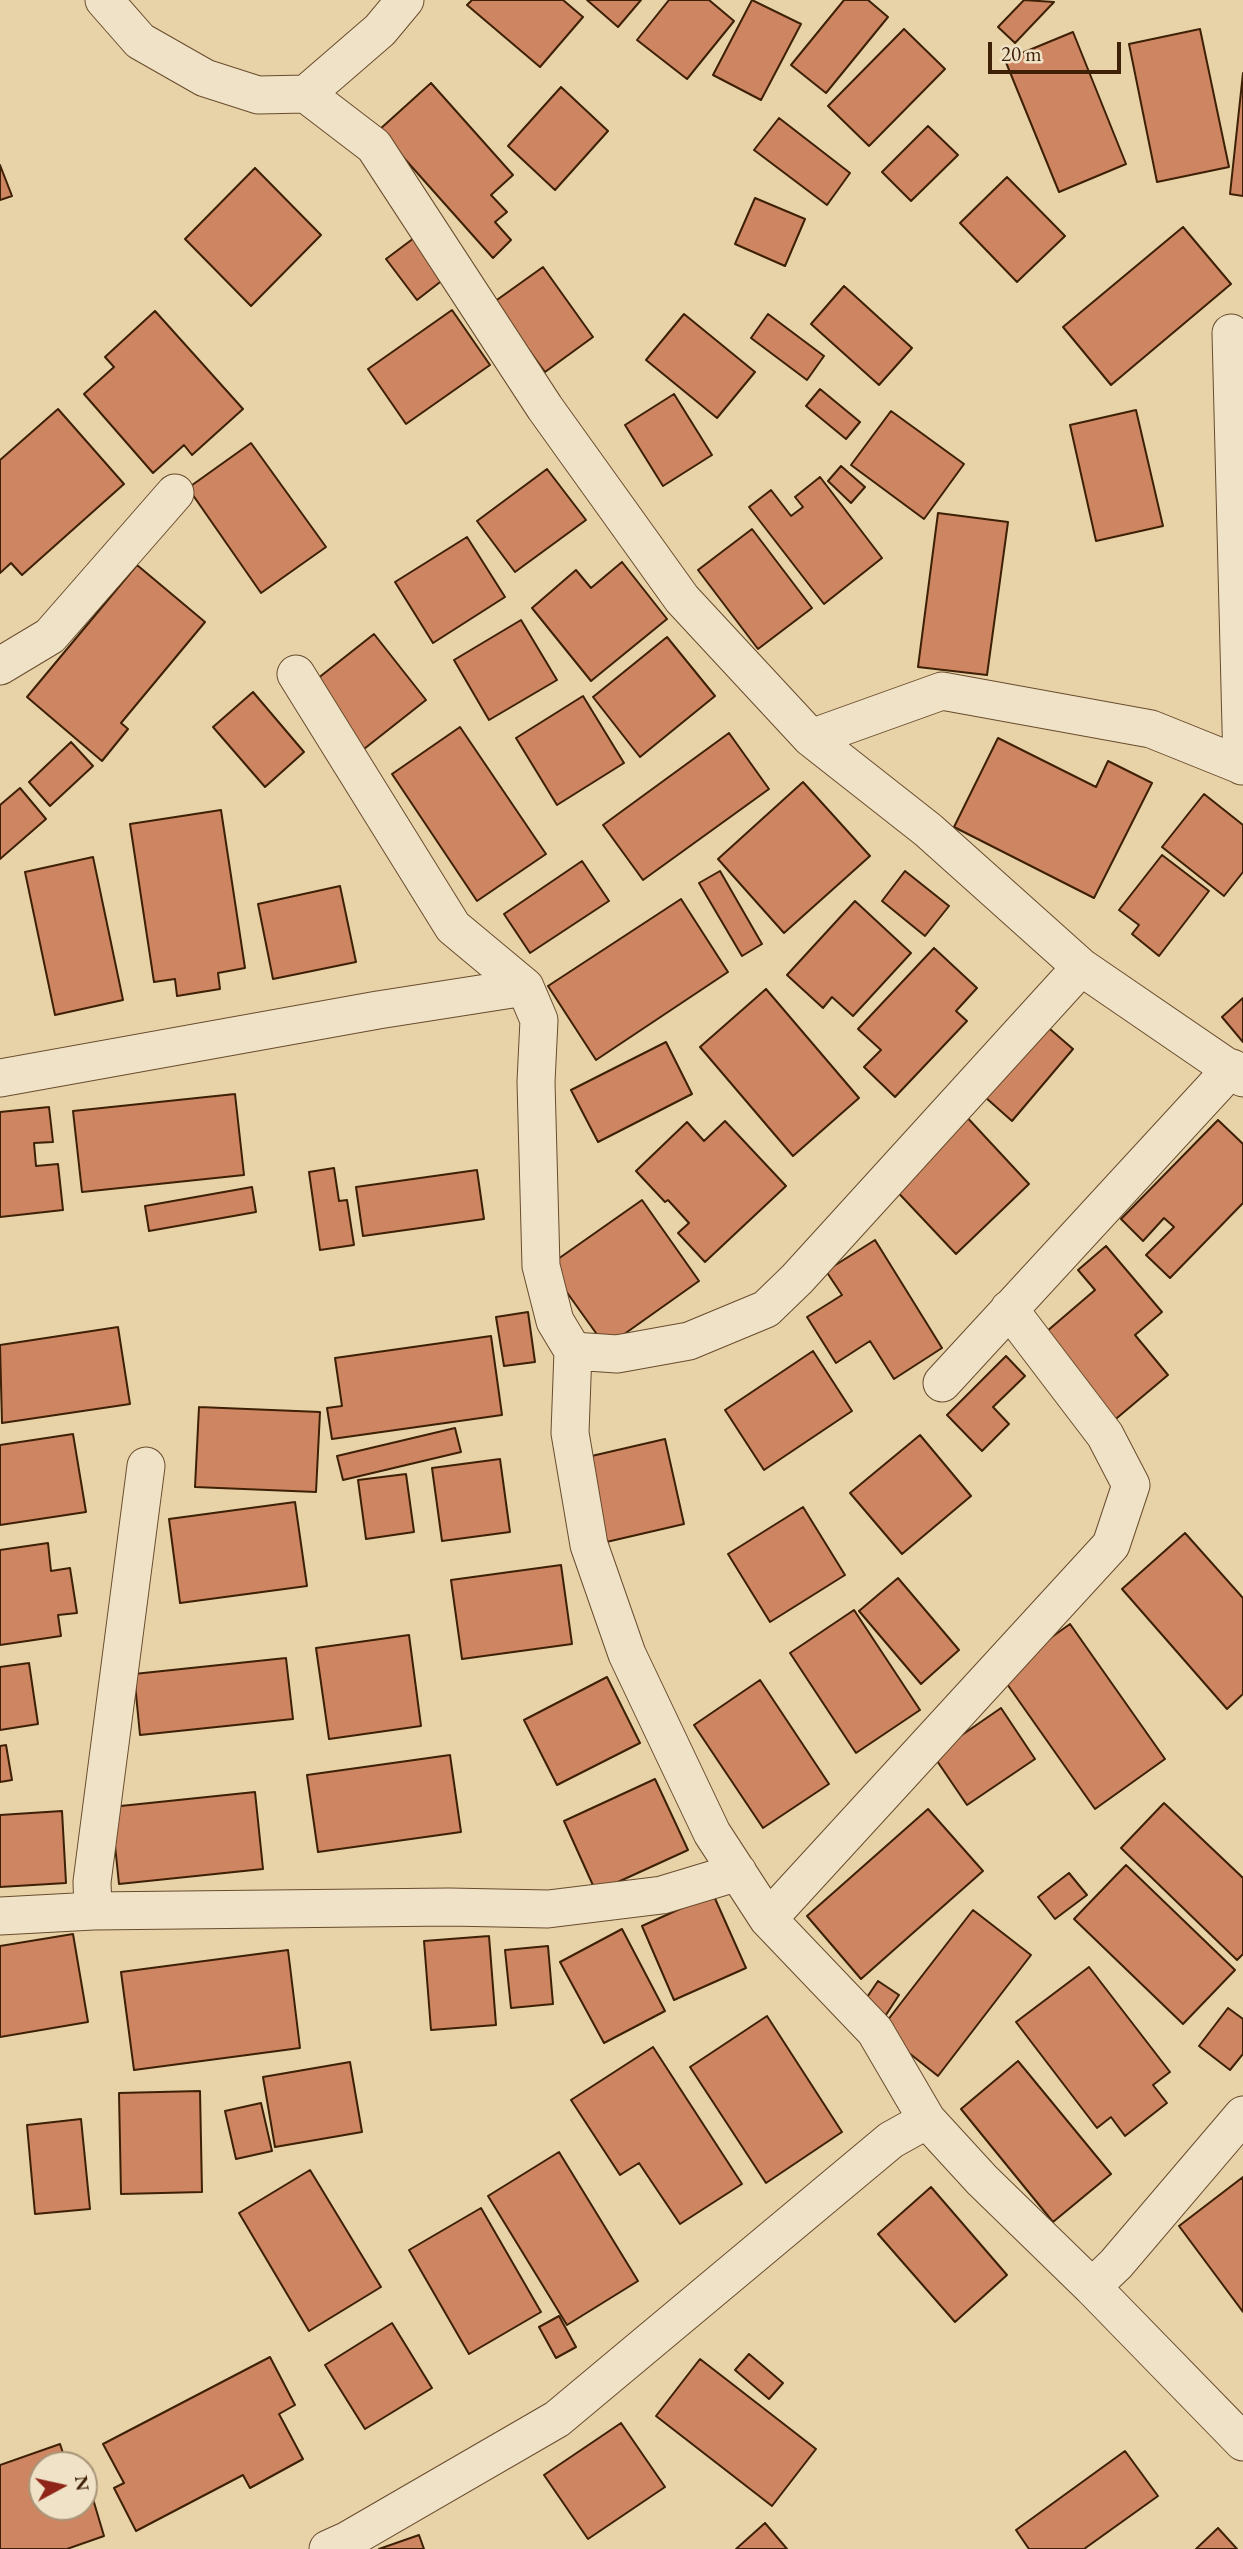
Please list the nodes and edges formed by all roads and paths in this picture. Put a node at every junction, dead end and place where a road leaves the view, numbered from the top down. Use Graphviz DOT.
graph roads {
  1 [pos="104,0"];
  2 [pos="405,0"];
  3 [pos="306,94"];
  4 [pos="1231,333"];
  5 [pos="175,493"];
  6 [pos="0,666"];
  7 [pos="296,674"];
  8 [pos="811,738"];
  9 [pos="1243,766"];
  10 [pos="1081,967"];
  11 [pos="525,987"];
  12 [pos="1237,1073"];
  13 [pos="0,1079"];
  14 [pos="1009,1309"];
  15 [pos="573,1351"];
  16 [pos="942,1383"];
  17 [pos="146,1466"];
  18 [pos="738,1872"];
  19 [pos="93,1911"];
  20 [pos="0,1916"];
  21 [pos="768,1920"];
  22 [pos="1243,2116"];
  23 [pos="928,2120"];
  24 [pos="1092,2287"];
  25 [pos="1243,2442"];
  26 [pos="328,2549"];
  1 -- 3 [label="street"];
  2 -- 3 [label="street"];
  3 -- 8 [label="street"];
  4 -- 9 [label="street"];
  5 -- 6 [label="street"];
  7 -- 11 [label="street"];
  8 -- 9 [label="street"];
  8 -- 10 [label="street"];
  10 -- 12 [label="street"];
  10 -- 15 [label="street"];
  11 -- 13 [label="street"];
  11 -- 15 [label="street"];
  12 -- 14 [label="street"];
  14 -- 16 [label="street"];
  14 -- 21 [label="street"];
  15 -- 18 [label="street"];
  17 -- 19 [label="street"];
  18 -- 19 [label="street"];
  18 -- 21 [label="street"];
  19 -- 20 [label="street"];
  21 -- 23 [label="street"];
  22 -- 24 [label="street"];
  23 -- 24 [label="street"];
  23 -- 26 [label="street"];
  24 -- 25 [label="street"];
}
